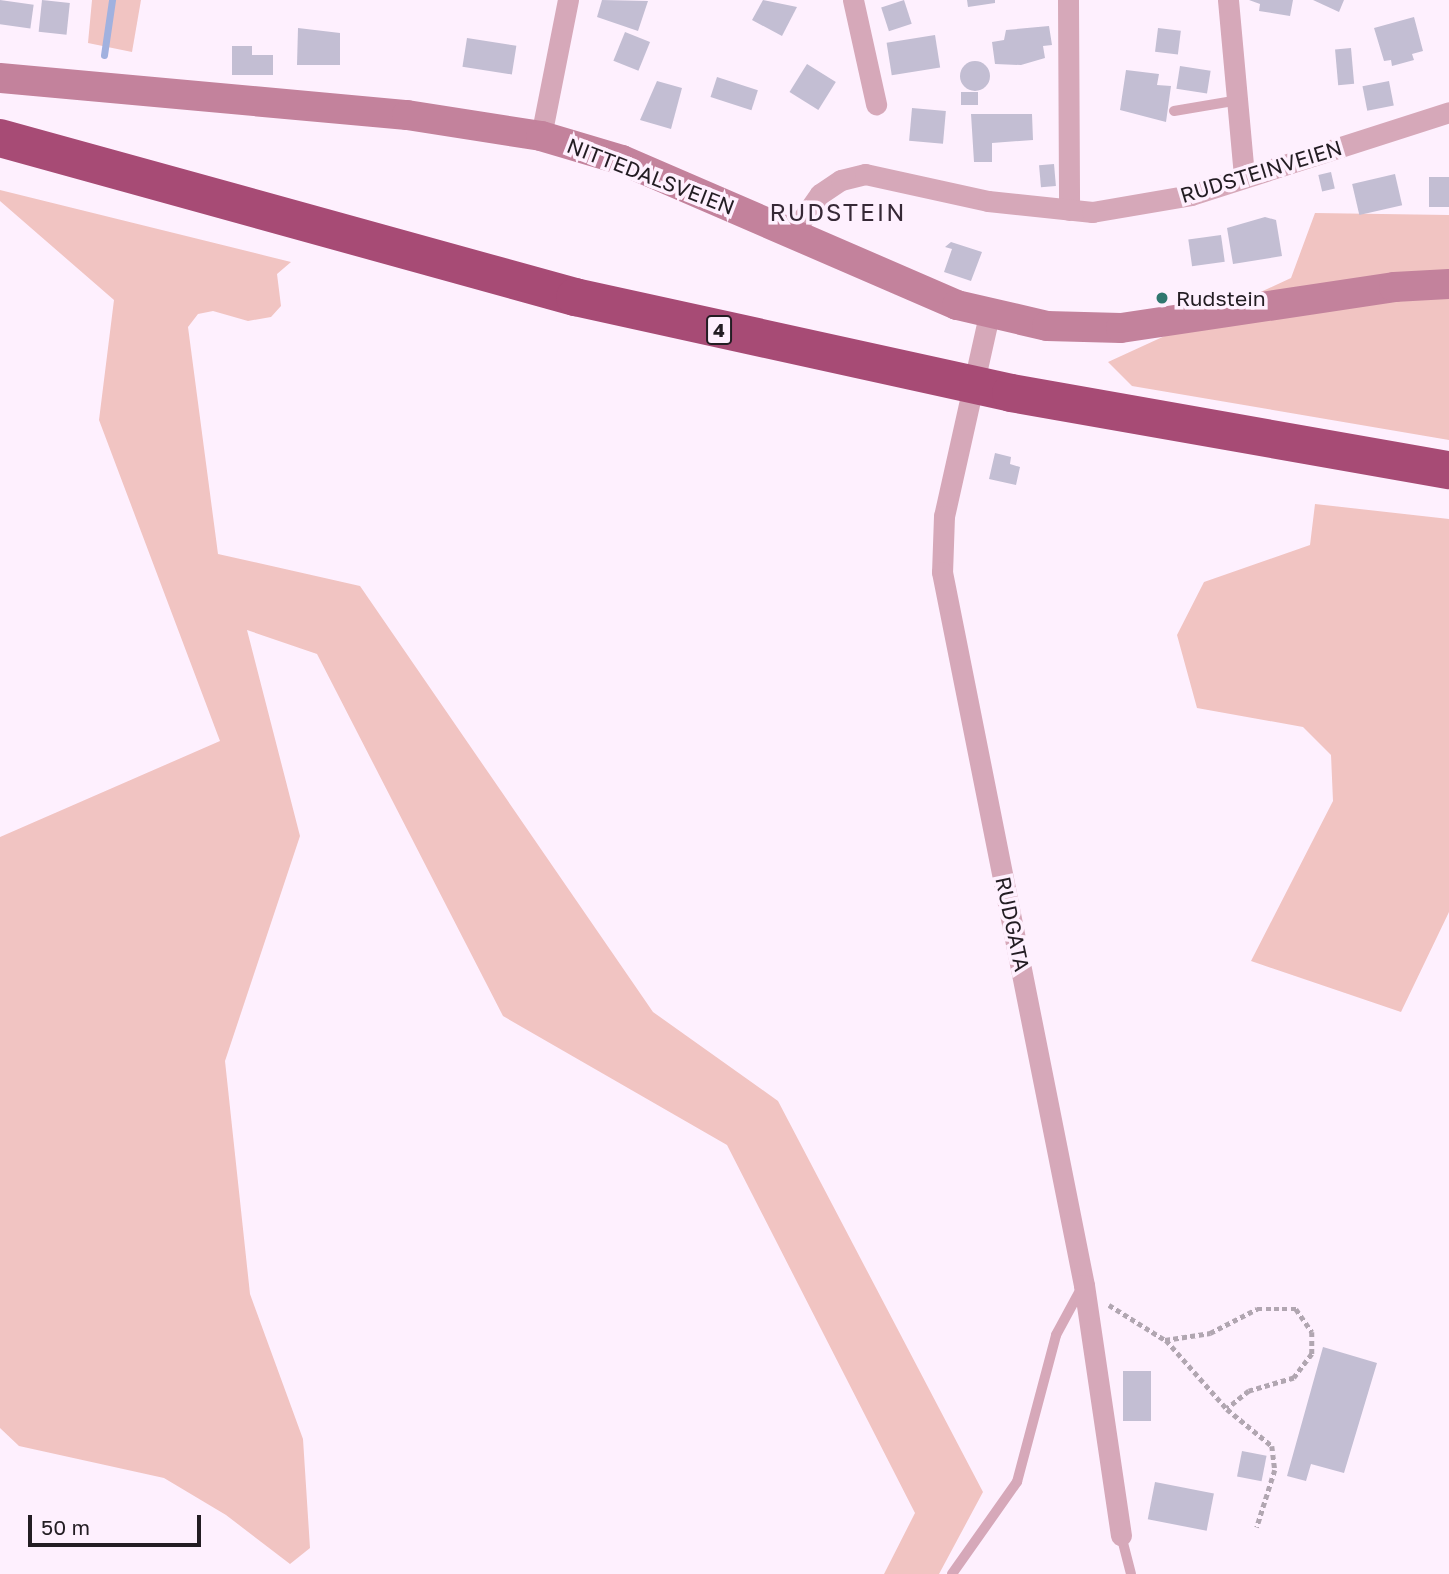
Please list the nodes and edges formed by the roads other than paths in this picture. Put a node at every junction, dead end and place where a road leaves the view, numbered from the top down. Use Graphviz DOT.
graph roads {
  1 [pos="568,0"];
  2 [pos="853,0"];
  3 [pos="1068,0"];
  4 [pos="1228,0"];
  5 [pos="0,78"];
  6 [pos="1239,100"];
  7 [pos="876,104"];
  8 [pos="1174,111"];
  9 [pos="1449,112"];
  10 [pos="541,136"];
  11 [pos="0,138"];
  12 [pos="0,158"];
  13 [pos="1244,177"];
  14 [pos="1069,210"];
  15 [pos="792,234"];
  16 [pos="1449,284"];
  17 [pos="989,315"];
  18 [pos="1449,470"];
  19 [pos="1449,491"];
  20 [pos="1084,1285"];
  21 [pos="1121,1535"];
  22 [pos="952,1574"];
  23 [pos="1130,1574"];
  1 -- 10 [label="street"];
  2 -- 7 [label="street"];
  3 -- 14 [label="street"];
  4 -- 6 [label="street"];
  5 -- 10 [label="main road, NITTEDALSVEIEN"];
  6 -- 8 [label="lane"];
  6 -- 13 [label="street"];
  9 -- 13 [label="street, RUDSTEINVEIEN"];
  10 -- 15 [label="main road, NITTEDALSVEIEN"];
  11 -- 18 [label="highway, 4"];
  12 -- 19 [label="highway, 4"];
  13 -- 14 [label="street, RUDSTEINVEIEN"];
  14 -- 15 [label="street, RUDSTEINVEIEN"];
  15 -- 17 [label="main road, NITTEDALSVEIEN"];
  16 -- 17 [label="main road, NITTEDALSVEIEN"];
  17 -- 20 [label="street, RUDGATA"];
  20 -- 21 [label="street, RUDGATA"];
  20 -- 22 [label="lane"];
  21 -- 23 [label="lane"];
}
